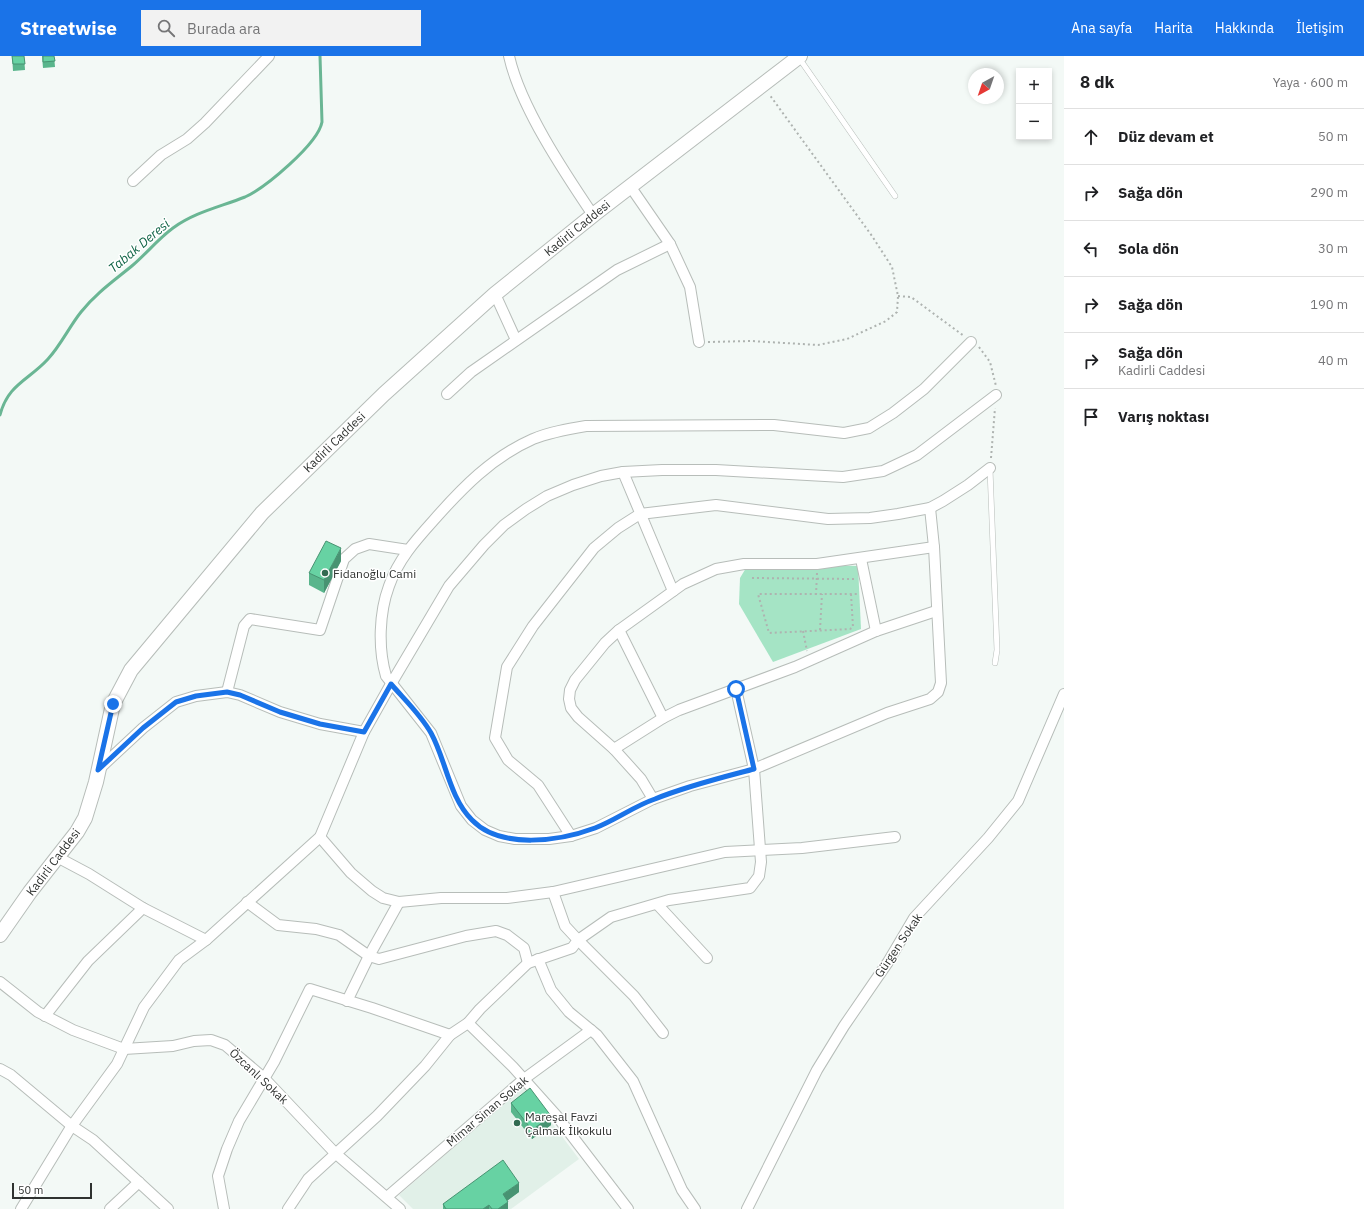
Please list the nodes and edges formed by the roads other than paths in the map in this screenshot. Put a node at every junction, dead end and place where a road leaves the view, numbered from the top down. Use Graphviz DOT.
graph roads {
  1 [pos="269,56"];
  2 [pos="509,56"];
  3 [pos="799,57"];
  4 [pos="133,181"];
  5 [pos="630,186"];
  6 [pos="896,196"];
  7 [pos="593,215"];
  8 [pos="670,244"];
  9 [pos="495,294"];
  10 [pos="516,340"];
  11 [pos="699,342"];
  12 [pos="972,342"];
  13 [pos="448,394"];
  14 [pos="996,395"];
  15 [pos="990,468"];
  16 [pos="623,472"];
  17 [pos="930,508"];
  18 [pos="640,514"];
  19 [pos="934,547"];
  20 [pos="408,550"];
  21 [pos="861,559"];
  22 [pos="673,591"];
  23 [pos="936,611"];
  24 [pos="619,630"];
  25 [pos="876,631"];
  26 [pos="995,663"];
  27 [pos="391,684"];
  28 [pos="736,689"];
  29 [pos="227,692"];
  30 [pos="1064,694"];
  31 [pos="663,718"];
  32 [pos="364,732"];
  33 [pos="614,749"];
  34 [pos="754,769"];
  35 [pos="98,770"];
  36 [pos="653,799"];
  37 [pos="571,836"];
  38 [pos="895,836"];
  39 [pos="320,837"];
  40 [pos="760,851"];
  41 [pos="57,857"];
  42 [pos="553,892"];
  43 [pos="247,902"];
  44 [pos="399,902"];
  45 [pos="658,904"];
  46 [pos="143,908"];
  47 [pos="0,935"];
  48 [pos="206,940"];
  49 [pos="578,940"];
  50 [pos="369,956"];
  51 [pos="707,958"];
  52 [pos="538,959"];
  53 [pos="528,963"];
  54 [pos="0,982"];
  55 [pos="347,1000"];
  56 [pos="45,1016"];
  57 [pos="468,1023"];
  58 [pos="591,1030"];
  59 [pos="663,1033"];
  60 [pos="450,1035"];
  61 [pos="124,1049"];
  62 [pos="0,1069"];
  63 [pos="264,1078"];
  64 [pos="524,1079"];
  65 [pos="72,1126"];
  66 [pos="335,1153"];
  67 [pos="139,1182"];
  68 [pos="386,1197"];
  69 [pos="396,1208"];
  70 [pos="21,1209"];
  71 [pos="110,1209"];
  72 [pos="168,1209"];
  73 [pos="224,1209"];
  74 [pos="288,1209"];
  75 [pos="628,1209"];
  76 [pos="695,1209"];
  77 [pos="747,1209"];
  1 -- 4 [label="street"];
  2 -- 7 [label="street"];
  3 -- 5 [label="main road, Kadirli Caddesi"];
  3 -- 6 [label="lane"];
  5 -- 7 [label="main road, Kadirli Caddesi"];
  5 -- 8 [label="street"];
  7 -- 9 [label="main road, Kadirli Caddesi"];
  8 -- 10 [label="street"];
  8 -- 11 [label="street"];
  9 -- 10 [label="street"];
  9 -- 35 [label="main road, Kadirli Caddesi"];
  10 -- 13 [label="street"];
  12 -- 20 [label="street"];
  14 -- 16 [label="street"];
  15 -- 17 [label="street"];
  15 -- 26 [label="lane"];
  16 -- 18 [label="street"];
  16 -- 27 [label="street"];
  17 -- 18 [label="street"];
  17 -- 19 [label="street"];
  18 -- 22 [label="street"];
  18 -- 37 [label="street"];
  19 -- 21 [label="street"];
  19 -- 23 [label="street"];
  20 -- 27 [label="street"];
  20 -- 29 [label="street"];
  21 -- 22 [label="street"];
  21 -- 25 [label="street"];
  22 -- 24 [label="street"];
  23 -- 25 [label="street"];
  23 -- 34 [label="street"];
  24 -- 31 [label="street"];
  24 -- 33 [label="street"];
  25 -- 28 [label="street"];
  27 -- 32 [label="street"];
  27 -- 37 [label="street"];
  28 -- 31 [label="street"];
  28 -- 34 [label="street"];
  29 -- 32 [label="street"];
  29 -- 35 [label="street"];
  30 -- 77 [label="street, Gürgen Sokak"];
  31 -- 33 [label="street"];
  32 -- 39 [label="street"];
  33 -- 36 [label="street"];
  34 -- 36 [label="street"];
  34 -- 40 [label="street"];
  35 -- 41 [label="main road, Kadirli Caddesi"];
  36 -- 37 [label="street"];
  38 -- 40 [label="street"];
  39 -- 43 [label="street"];
  39 -- 44 [label="street"];
  40 -- 42 [label="street"];
  40 -- 45 [label="street"];
  41 -- 46 [label="street"];
  41 -- 47 [label="main road, Kadirli Caddesi"];
  42 -- 44 [label="street"];
  42 -- 49 [label="street"];
  43 -- 48 [label="street"];
  43 -- 50 [label="street"];
  44 -- 50 [label="street"];
  45 -- 49 [label="street"];
  45 -- 51 [label="street"];
  46 -- 48 [label="street"];
  46 -- 56 [label="street"];
  48 -- 61 [label="street"];
  49 -- 52 [label="street"];
  49 -- 59 [label="street"];
  50 -- 53 [label="street"];
  50 -- 55 [label="street"];
  52 -- 53 [label="street"];
  52 -- 58 [label="street"];
  53 -- 57 [label="street"];
  54 -- 56 [label="street, Özcanlı Sokak"];
  55 -- 60 [label="street"];
  55 -- 63 [label="street"];
  56 -- 61 [label="street, Özcanlı Sokak"];
  57 -- 60 [label="street"];
  57 -- 64 [label="street"];
  58 -- 64 [label="street, Mimar Sinan Sokak"];
  58 -- 76 [label="street"];
  60 -- 66 [label="street"];
  61 -- 63 [label="street, Özcanlı Sokak"];
  61 -- 65 [label="street"];
  62 -- 65 [label="street"];
  63 -- 66 [label="street, Özcanlı Sokak"];
  63 -- 73 [label="street"];
  64 -- 68 [label="street, Mimar Sinan Sokak"];
  64 -- 75 [label="street"];
  65 -- 67 [label="street"];
  65 -- 70 [label="street"];
  66 -- 68 [label="street, Özcanlı Sokak"];
  66 -- 74 [label="street"];
  67 -- 71 [label="street"];
  67 -- 72 [label="street"];
  68 -- 69 [label="street, Özcanlı Sokak"];
}
